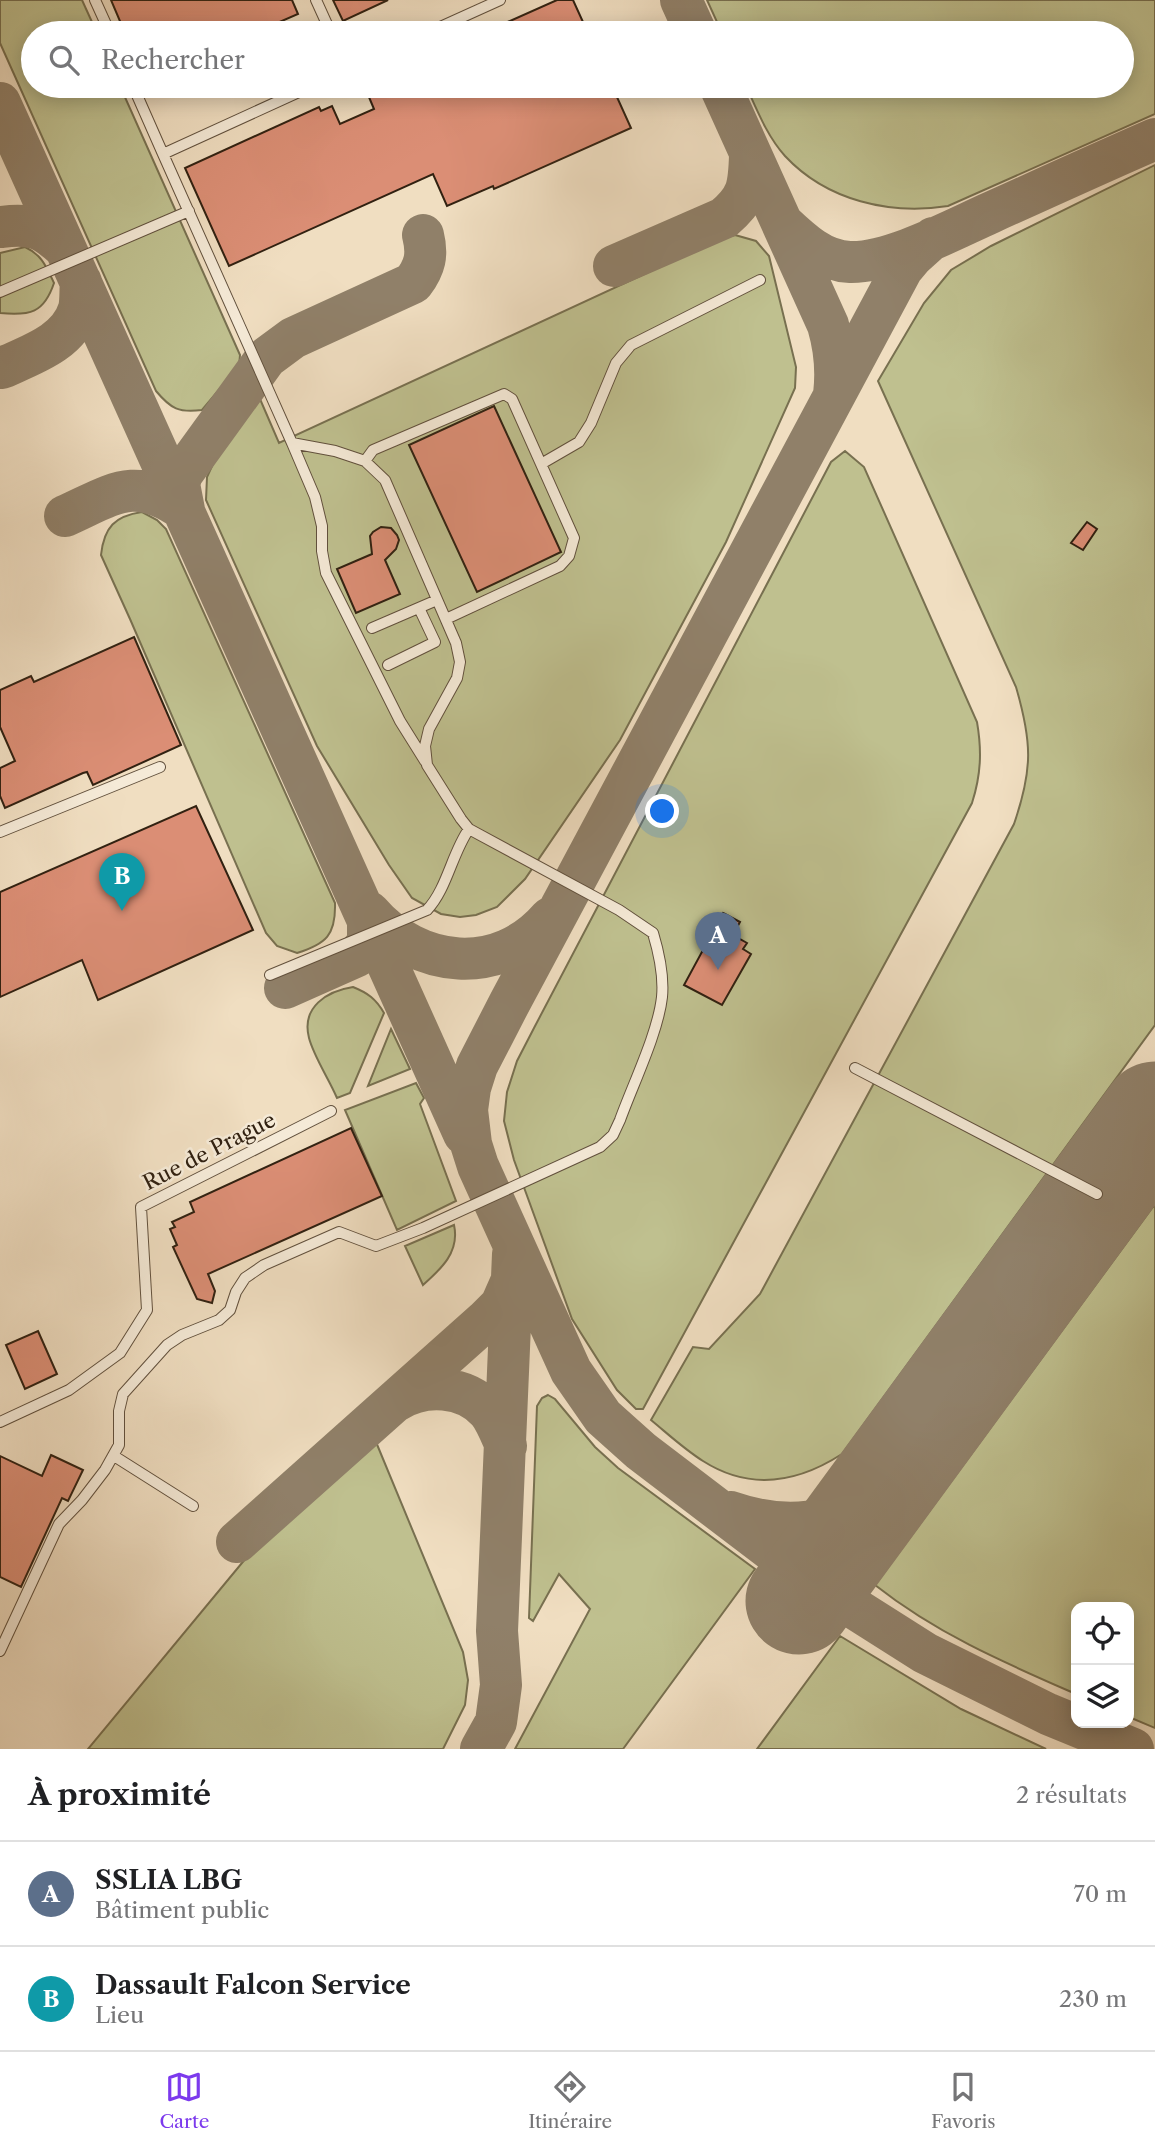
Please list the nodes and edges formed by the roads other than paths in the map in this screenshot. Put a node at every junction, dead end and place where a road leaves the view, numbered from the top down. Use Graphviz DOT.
graph roads {
  1 [pos="95,0"];
  2 [pos="316,0"];
  3 [pos="500,0"];
  4 [pos="105,21"];
  5 [pos="326,21"];
  6 [pos="454,21"];
  7 [pos="138,98"];
  8 [pos="286,98"];
  9 [pos="163,154"];
  10 [pos="189,211"];
  11 [pos="760,280"];
  12 [pos="0,292"];
  13 [pos="292,443"];
  14 [pos="365,461"];
  15 [pos="541,464"];
  16 [pos="437,600"];
  17 [pos="419,608"];
  18 [pos="446,619"];
  19 [pos="372,628"];
  20 [pos="388,665"];
  21 [pos="427,765"];
  22 [pos="160,767"];
  23 [pos="1,828"];
  24 [pos="470,828"];
  25 [pos="270,975"];
  26 [pos="855,1068"];
  27 [pos="331,1111"];
  28 [pos="1097,1194"];
  29 [pos="0,1422"];
  30 [pos="114,1456"];
  31 [pos="193,1506"];
  32 [pos="0,1651"];
  1 -- 4 [label="lane"];
  2 -- 5 [label="lane"];
  3 -- 6 [label="lane"];
  7 -- 9 [label="lane"];
  8 -- 9 [label="lane"];
  9 -- 10 [label="lane"];
  10 -- 12 [label="lane"];
  10 -- 13 [label="lane"];
  11 -- 15 [label="lane"];
  13 -- 14 [label="lane"];
  13 -- 21 [label="lane"];
  14 -- 15 [label="lane"];
  14 -- 16 [label="lane"];
  15 -- 18 [label="lane"];
  16 -- 17 [label="lane"];
  16 -- 18 [label="lane"];
  17 -- 19 [label="lane"];
  17 -- 20 [label="lane"];
  18 -- 21 [label="lane"];
  21 -- 24 [label="lane"];
  22 -- 23 [label="lane"];
  24 -- 25 [label="lane"];
  24 -- 30 [label="lane"];
  26 -- 28 [label="lane"];
  27 -- 29 [label="lane, Rue de Prague"];
  30 -- 31 [label="lane"];
  30 -- 32 [label="lane"];
}
